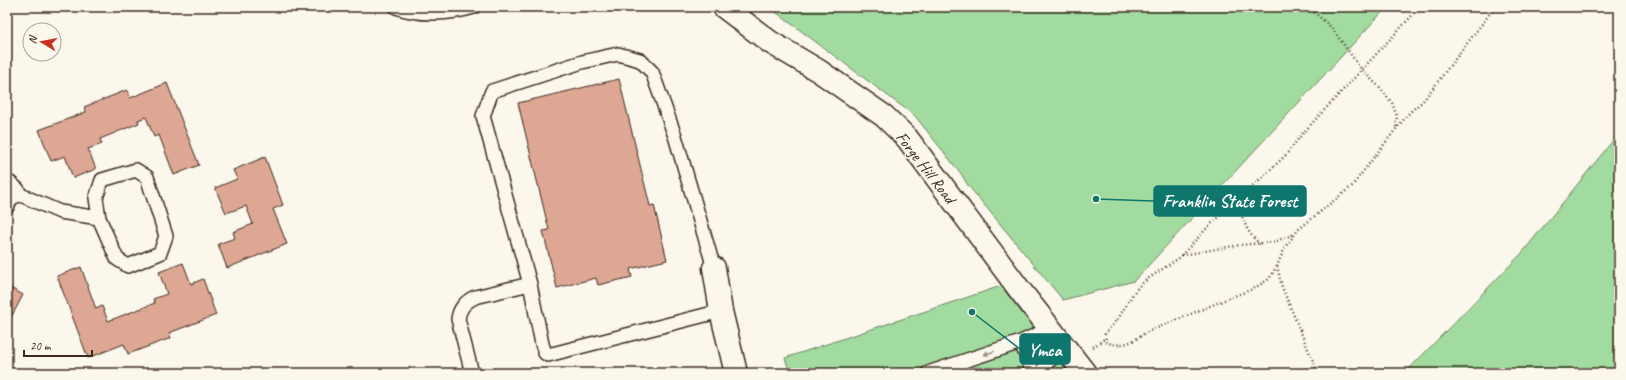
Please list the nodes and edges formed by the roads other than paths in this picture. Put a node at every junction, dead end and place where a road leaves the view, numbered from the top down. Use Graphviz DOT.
graph roads {
  1 [pos="396,7"];
  2 [pos="474,7"];
  3 [pos="724,7"];
  4 [pos="9,195"];
  5 [pos="100,218"];
  6 [pos="714,268"];
  7 [pos="530,284"];
  8 [pos="721,311"];
  9 [pos="1049,329"];
  10 [pos="1022,342"];
  11 [pos="1066,350"];
  12 [pos="472,373"];
  13 [pos="736,373"];
  14 [pos="928,373"];
  15 [pos="1033,373"];
  16 [pos="1042,373"];
  17 [pos="1085,373"];
  1 -- 2 [label="lane"];
  3 -- 9 [label="street, Forge Hill Road"];
  4 -- 5 [label="lane"];
  5 -- 5 [label="lane"];
  6 -- 7 [label="lane"];
  6 -- 8 [label="street"];
  7 -- 8 [label="lane"];
  7 -- 12 [label="lane"];
  8 -- 13 [label="street"];
  9 -- 10 [label="lane"];
  9 -- 11 [label="street, Forge Hill Road"];
  10 -- 14 [label="lane, one-way"];
  10 -- 15 [label="lane"];
  11 -- 16 [label="lane"];
  11 -- 17 [label="street, Forge Hill Road"];
}
